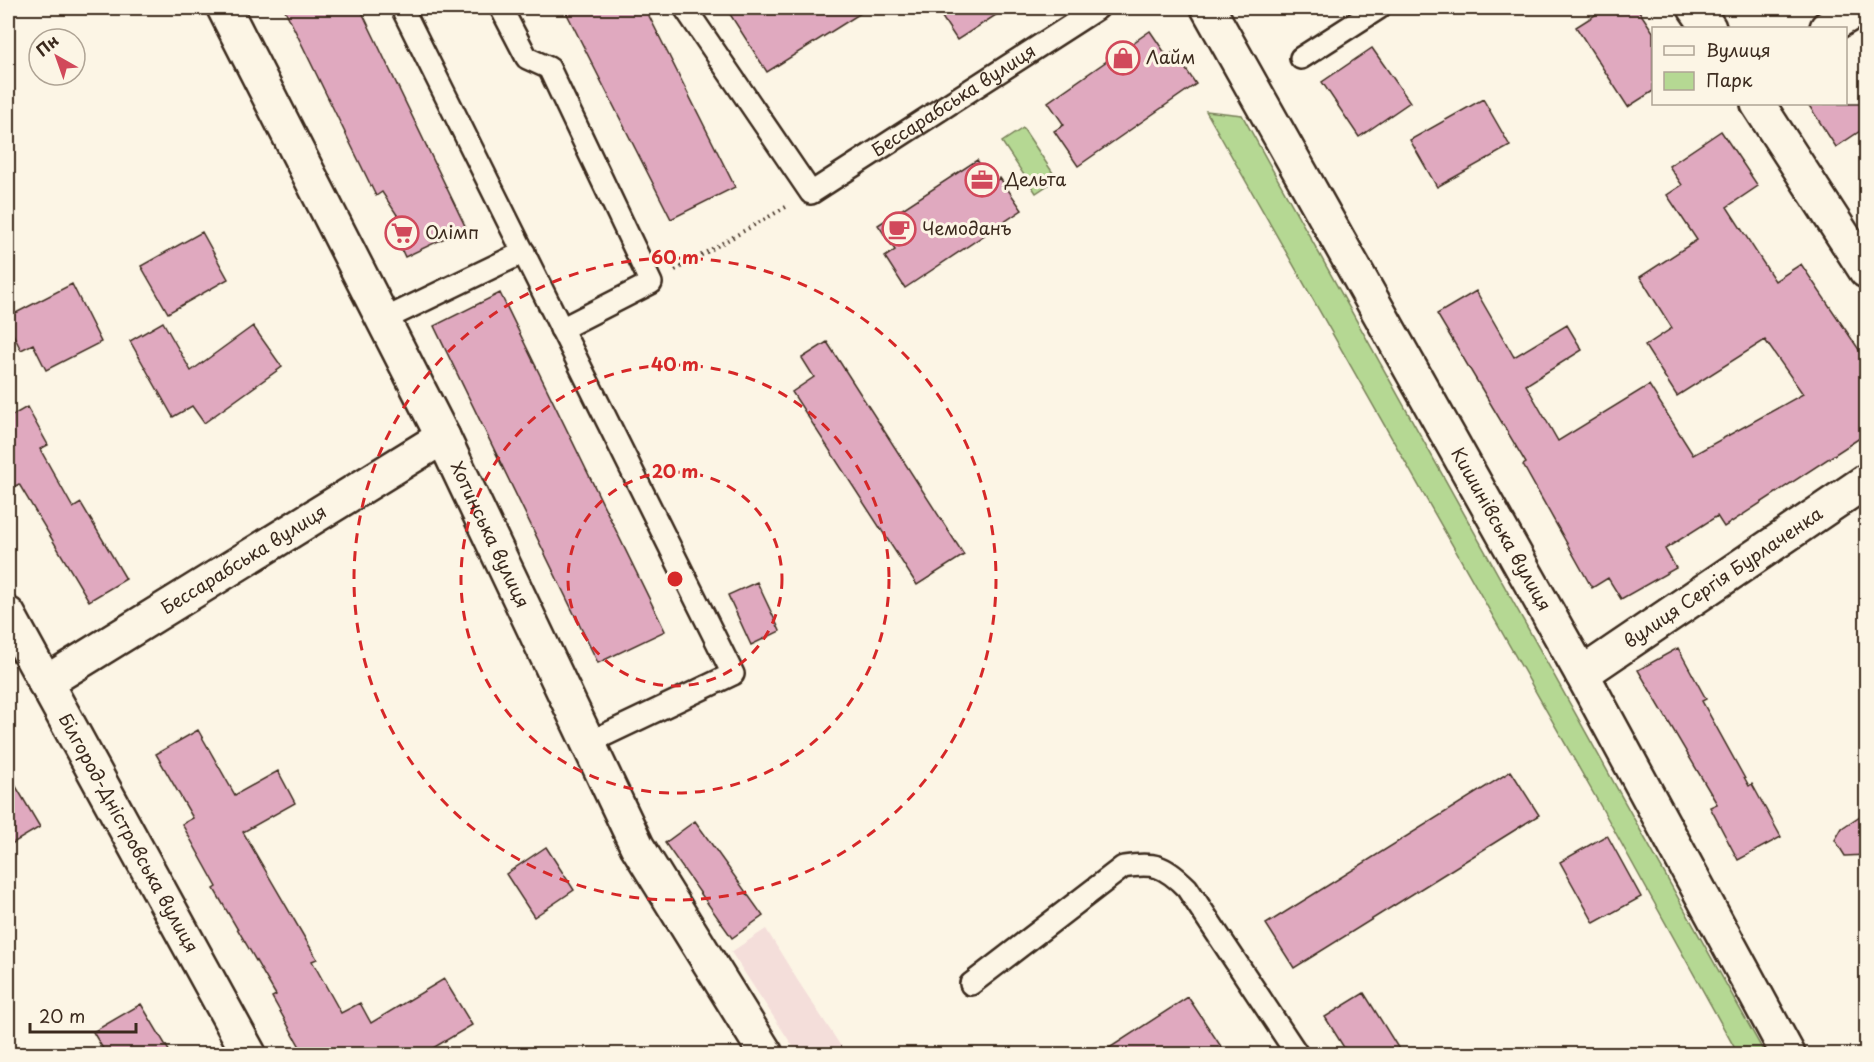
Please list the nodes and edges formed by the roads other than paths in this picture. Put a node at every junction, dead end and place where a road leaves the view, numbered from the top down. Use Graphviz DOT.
graph roads {
  1 [pos="224,8"];
  2 [pos="402,8"];
  3 [pos="501,8"];
  4 [pos="686,8"];
  5 [pos="1098,8"];
  6 [pos="1208,8"];
  7 [pos="1379,8"];
  8 [pos="1695,8"];
  9 [pos="1860,8"];
  10 [pos="1708,27"];
  11 [pos="1829,27"];
  12 [pos="1301,58"];
  13 [pos="1759,105"];
  14 [pos="524,252"];
  15 [pos="1866,271"];
  16 [pos="383,320"];
  17 [pos="561,329"];
  18 [pos="443,437"];
  19 [pos="1866,481"];
  20 [pos="8,614"];
  21 [pos="1581,674"];
  22 [pos="45,683"];
  23 [pos="588,743"];
  24 [pos="971,984"];
  25 [pos="249,1054"];
  26 [pos="766,1054"];
  27 [pos="1297,1054"];
  28 [pos="1788,1054"];
  1 -- 16 [label="street, Хотинська вулиця"];
  2 -- 14 [label="lane"];
  3 -- 17 [label="lane"];
  4 -- 5 [label="lane, Бессарабська вулиця"];
  6 -- 21 [label="street, Кишинівська вулиця"];
  7 -- 12 [label="lane"];
  8 -- 10 [label="street"];
  9 -- 11 [label="street"];
  13 -- 15 [label="street"];
  14 -- 16 [label="lane"];
  14 -- 17 [label="lane"];
  16 -- 18 [label="street, Хотинська вулиця"];
  17 -- 23 [label="lane"];
  18 -- 22 [label="street, Бессарабська вулиця"];
  18 -- 23 [label="street, Хотинська вулиця"];
  19 -- 21 [label="street, вулиця Сергія Бурлаченка"];
  20 -- 22 [label="street, Білгород-Дністровська вулиця"];
  21 -- 28 [label="street, Кишинівська вулиця"];
  22 -- 25 [label="street, Білгород-Дністровська вулиця"];
  23 -- 26 [label="street, Хотинська вулиця"];
  24 -- 27 [label="lane"];
}
